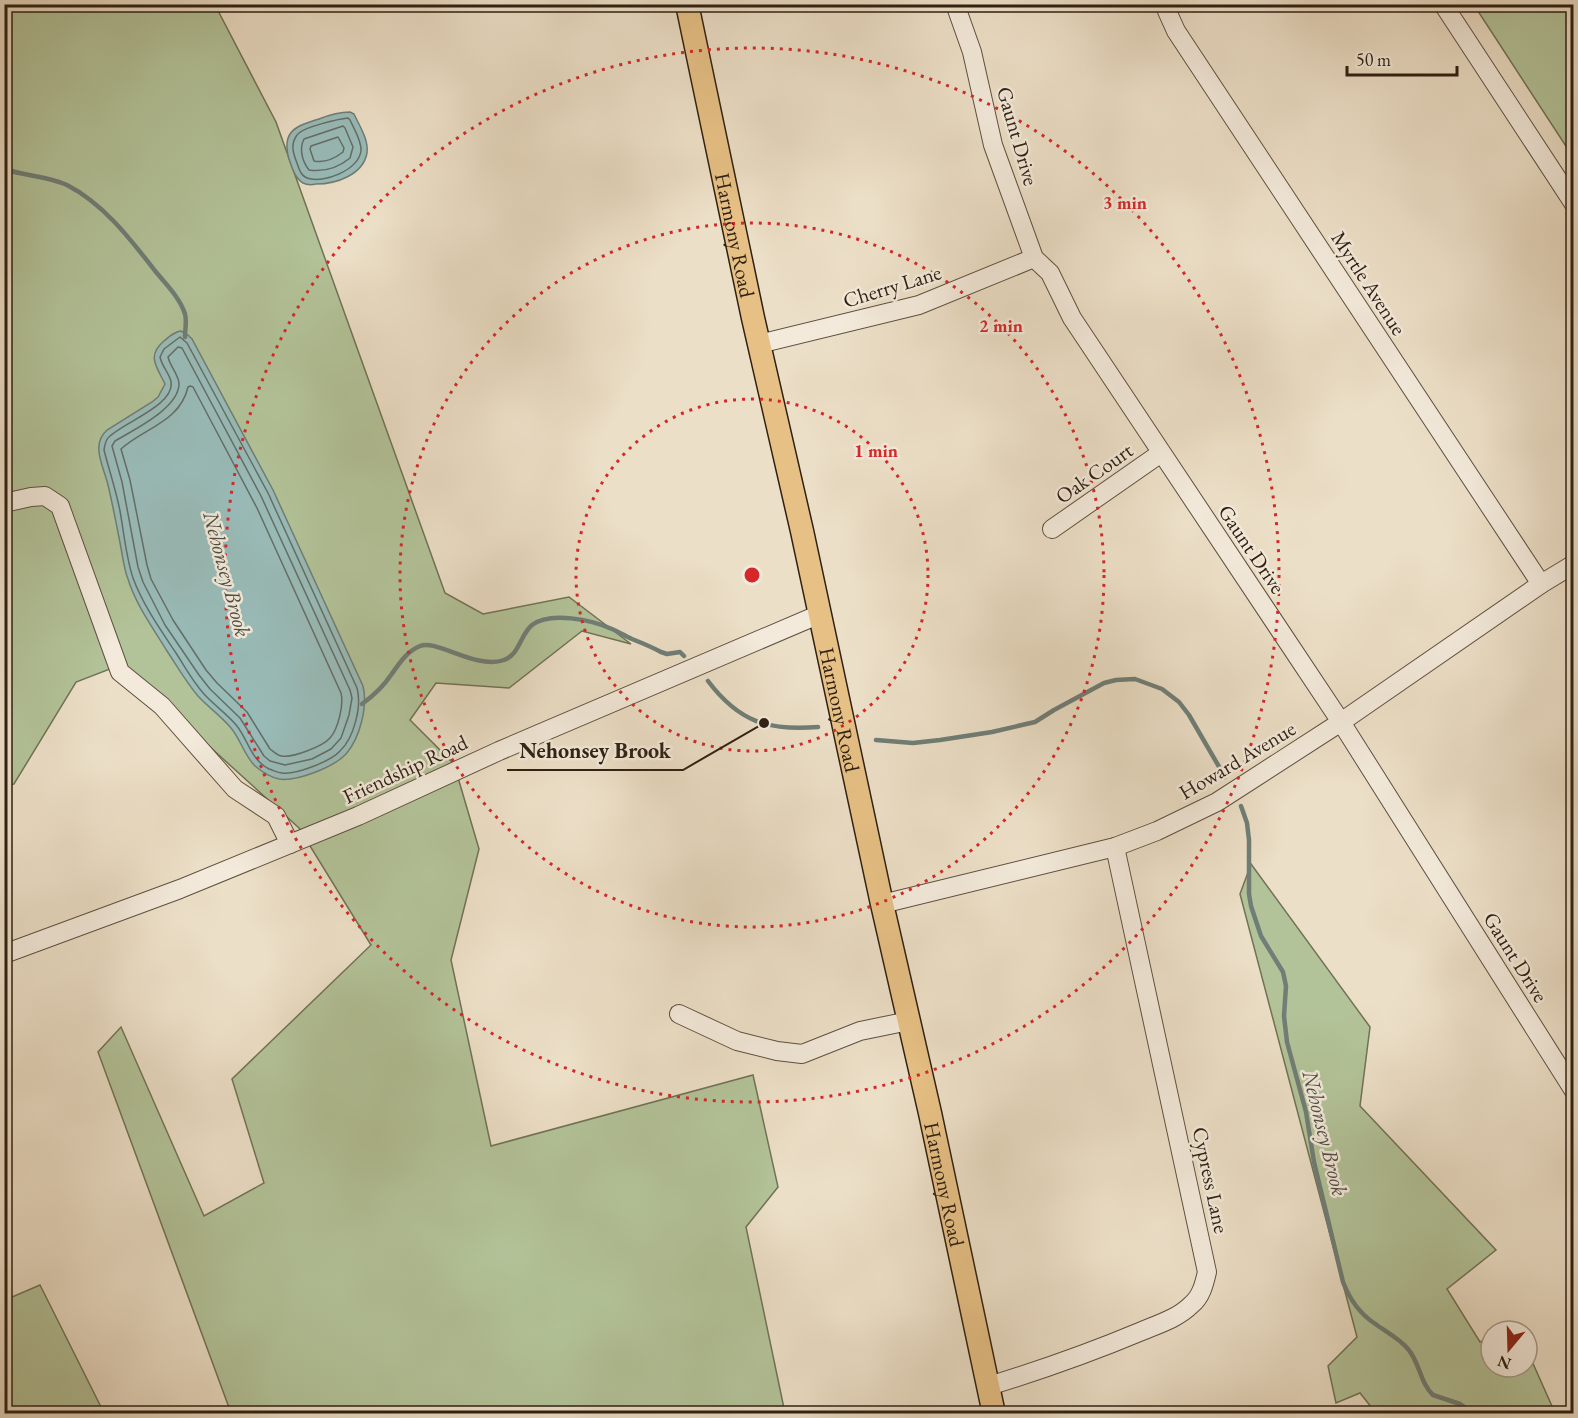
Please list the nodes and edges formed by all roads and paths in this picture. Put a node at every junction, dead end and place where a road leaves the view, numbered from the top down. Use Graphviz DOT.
graph roads {
  1 [pos="687,4"];
  2 [pos="955,4"];
  3 [pos="1166,4"];
  4 [pos="1443,4"];
  5 [pos="1574,204"];
  6 [pos="1034,258"];
  7 [pos="759,344"];
  8 [pos="1161,453"];
  9 [pos="4,503"];
  10 [pos="1052,529"];
  11 [pos="1574,564"];
  12 [pos="1541,584"];
  13 [pos="820,614"];
  14 [pos="1341,722"];
  15 [pos="290,844"];
  16 [pos="1115,847"];
  17 [pos="882,904"];
  18 [pos="4,954"];
  19 [pos="679,1014"];
  20 [pos="909,1021"];
  21 [pos="1574,1091"];
  22 [pos="989,1386"];
  23 [pos="994,1413"];
  1 -- 7 [label="main road, Harmony Road"];
  2 -- 6 [label="street, Gaunt Drive"];
  3 -- 12 [label="street, Myrtle Avenue"];
  4 -- 5 [label="street"];
  6 -- 7 [label="street, Cherry Lane"];
  6 -- 8 [label="street, Gaunt Drive"];
  7 -- 13 [label="main road, Harmony Road"];
  8 -- 10 [label="street, Oak Court"];
  8 -- 14 [label="street, Gaunt Drive"];
  9 -- 15 [label="street"];
  11 -- 12 [label="street, Howard Avenue"];
  12 -- 14 [label="street, Howard Avenue"];
  13 -- 15 [label="street, Friendship Road"];
  13 -- 17 [label="main road, Harmony Road"];
  14 -- 16 [label="street, Howard Avenue"];
  14 -- 21 [label="street, Gaunt Drive"];
  15 -- 18 [label="street, Friendship Road"];
  16 -- 17 [label="street, Howard Avenue"];
  16 -- 22 [label="street, Cypress Lane"];
  17 -- 20 [label="main road, Harmony Road"];
  19 -- 20 [label="street"];
  20 -- 22 [label="main road, Harmony Road"];
  22 -- 23 [label="main road, Harmony Road"];
}
